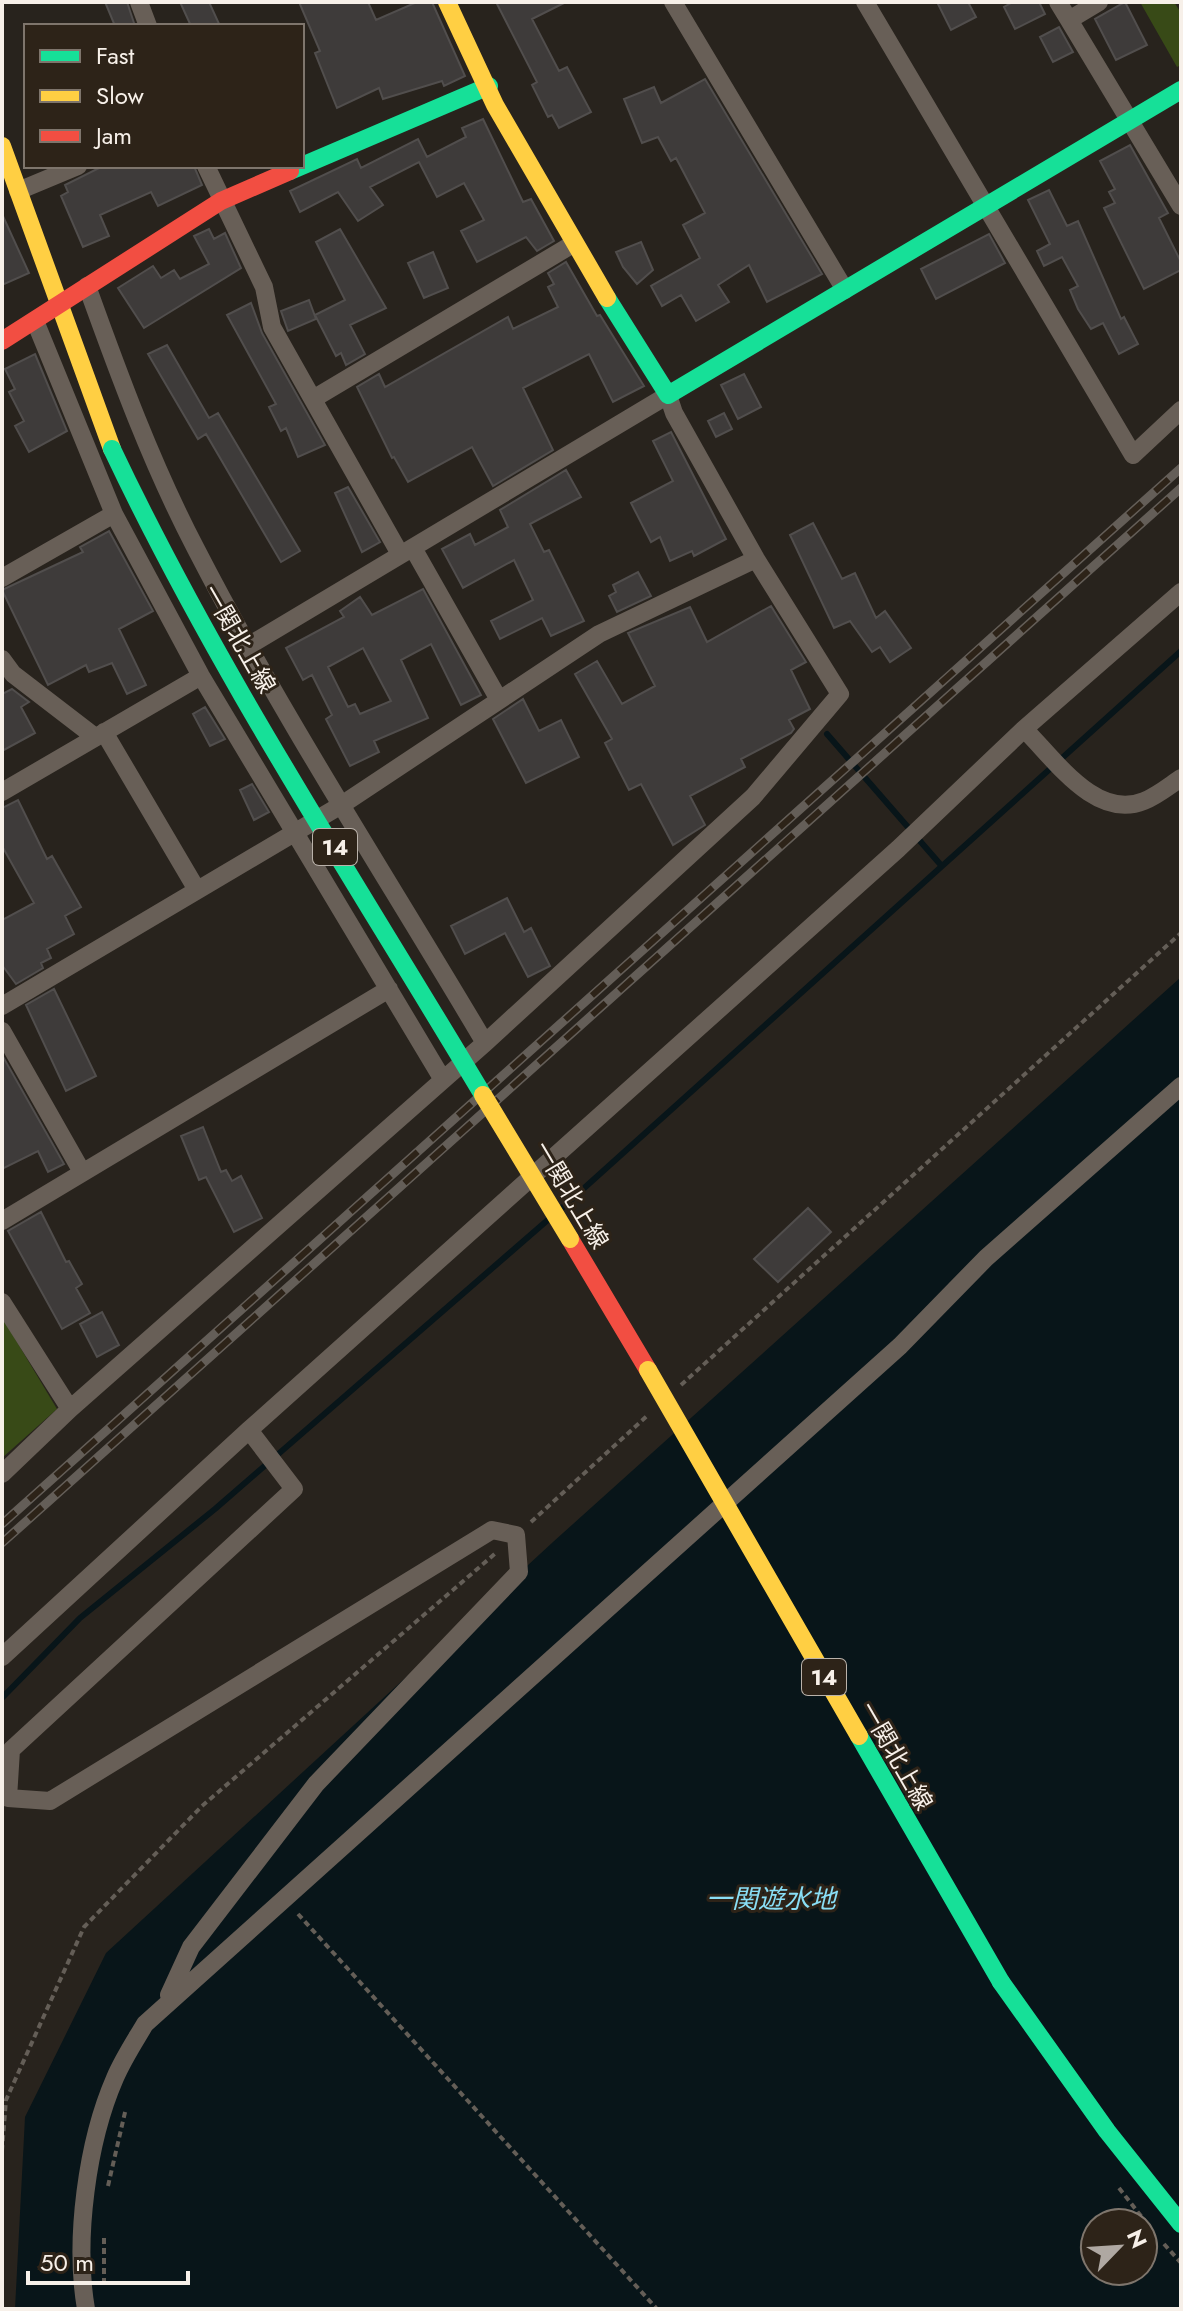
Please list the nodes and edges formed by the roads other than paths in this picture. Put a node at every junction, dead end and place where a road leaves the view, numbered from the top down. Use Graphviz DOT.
graph roads {
  1 [pos="139,2"];
  2 [pos="447,2"];
  3 [pos="673,2"];
  4 [pos="865,2"];
  5 [pos="1058,2"];
  6 [pos="1099,2"];
  7 [pos="1069,20"];
  8 [pos="147,24"];
  9 [pos="489,86"];
  10 [pos="1181,90"];
  11 [pos="1129,121"];
  12 [pos="2,146"];
  13 [pos="304,165"];
  14 [pos="73,168"];
  15 [pos="207,168"];
  16 [pos="298,168"];
  17 [pos="6,172"];
  18 [pos="18,191"];
  19 [pos="221,201"];
  20 [pos="988,205"];
  21 [pos="1181,206"];
  22 [pos="573,244"];
  23 [pos="87,286"];
  24 [pos="845,290"];
  25 [pos="58,303"];
  26 [pos="35,321"];
  27 [pos="2,341"];
  28 [pos="668,395"];
  29 [pos="313,399"];
  30 [pos="1181,410"];
  31 [pos="114,514"];
  32 [pos="406,551"];
  33 [pos="756,559"];
  34 [pos="2,578"];
  35 [pos="1181,592"];
  36 [pos="248,646"];
  37 [pos="2,659"];
  38 [pos="201,676"];
  39 [pos="498,698"];
  40 [pos="1024,729"];
  41 [pos="99,734"];
  42 [pos="1181,778"];
  43 [pos="2,792"];
  44 [pos="343,804"];
  45 [pos="295,831"];
  46 [pos="197,890"];
  47 [pos="389,989"];
  48 [pos="2,1006"];
  49 [pos="2,1031"];
  50 [pos="485,1043"];
  51 [pos="443,1080"];
  52 [pos="1181,1086"];
  53 [pos="82,1172"];
  54 [pos="2,1221"];
  55 [pos="2,1302"];
  56 [pos="70,1409"];
  57 [pos="254,1437"];
  58 [pos="2,1474"];
  59 [pos="2,1657"];
  60 [pos="165,2005"];
  61 [pos="1181,2224"];
  62 [pos="86,2309"];
  1 -- 8 [label="street"];
  2 -- 9 [label="main road"];
  3 -- 24 [label="street"];
  4 -- 20 [label="street"];
  5 -- 7 [label="street"];
  6 -- 7 [label="street"];
  7 -- 11 [label="street"];
  9 -- 13 [label="main road"];
  9 -- 22 [label="main road"];
  10 -- 11 [label="main road"];
  11 -- 20 [label="main road"];
  11 -- 21 [label="street"];
  12 -- 17 [label="main road, 一関北上線 / 14"];
  14 -- 18 [label="street"];
  15 -- 19 [label="street"];
  16 -- 19 [label="main road"];
  17 -- 18 [label="main road, 一関北上線 / 14"];
  18 -- 25 [label="main road, 一関北上線 / 14"];
  19 -- 23 [label="main road"];
  19 -- 29 [label="street"];
  20 -- 24 [label="main road"];
  20 -- 30 [label="street"];
  22 -- 28 [label="main road"];
  22 -- 29 [label="street"];
  23 -- 25 [label="main road"];
  23 -- 36 [label="street"];
  24 -- 28 [label="main road"];
  25 -- 26 [label="main road"];
  25 -- 61 [label="main road, 一関北上線 / 14, bridge"];
  26 -- 27 [label="main road"];
  26 -- 31 [label="street"];
  28 -- 32 [label="street"];
  28 -- 33 [label="street"];
  29 -- 32 [label="street"];
  31 -- 34 [label="street"];
  31 -- 38 [label="street"];
  32 -- 36 [label="street"];
  32 -- 39 [label="street"];
  33 -- 39 [label="street"];
  33 -- 50 [label="street"];
  35 -- 40 [label="street"];
  36 -- 44 [label="street"];
  37 -- 41 [label="street"];
  38 -- 41 [label="street"];
  38 -- 45 [label="street"];
  39 -- 44 [label="street"];
  40 -- 42 [label="street"];
  40 -- 57 [label="street"];
  41 -- 43 [label="street"];
  41 -- 46 [label="street"];
  44 -- 45 [label="street"];
  44 -- 50 [label="street"];
  45 -- 46 [label="street"];
  45 -- 47 [label="street"];
  46 -- 48 [label="street"];
  47 -- 51 [label="street"];
  47 -- 53 [label="street"];
  49 -- 53 [label="street"];
  50 -- 51 [label="street"];
  51 -- 56 [label="street"];
  52 -- 60 [label="street"];
  53 -- 54 [label="street"];
  55 -- 56 [label="street"];
  56 -- 58 [label="street"];
  57 -- 59 [label="street"];
  57 -- 60 [label="street"];
  60 -- 62 [label="street"];
}
